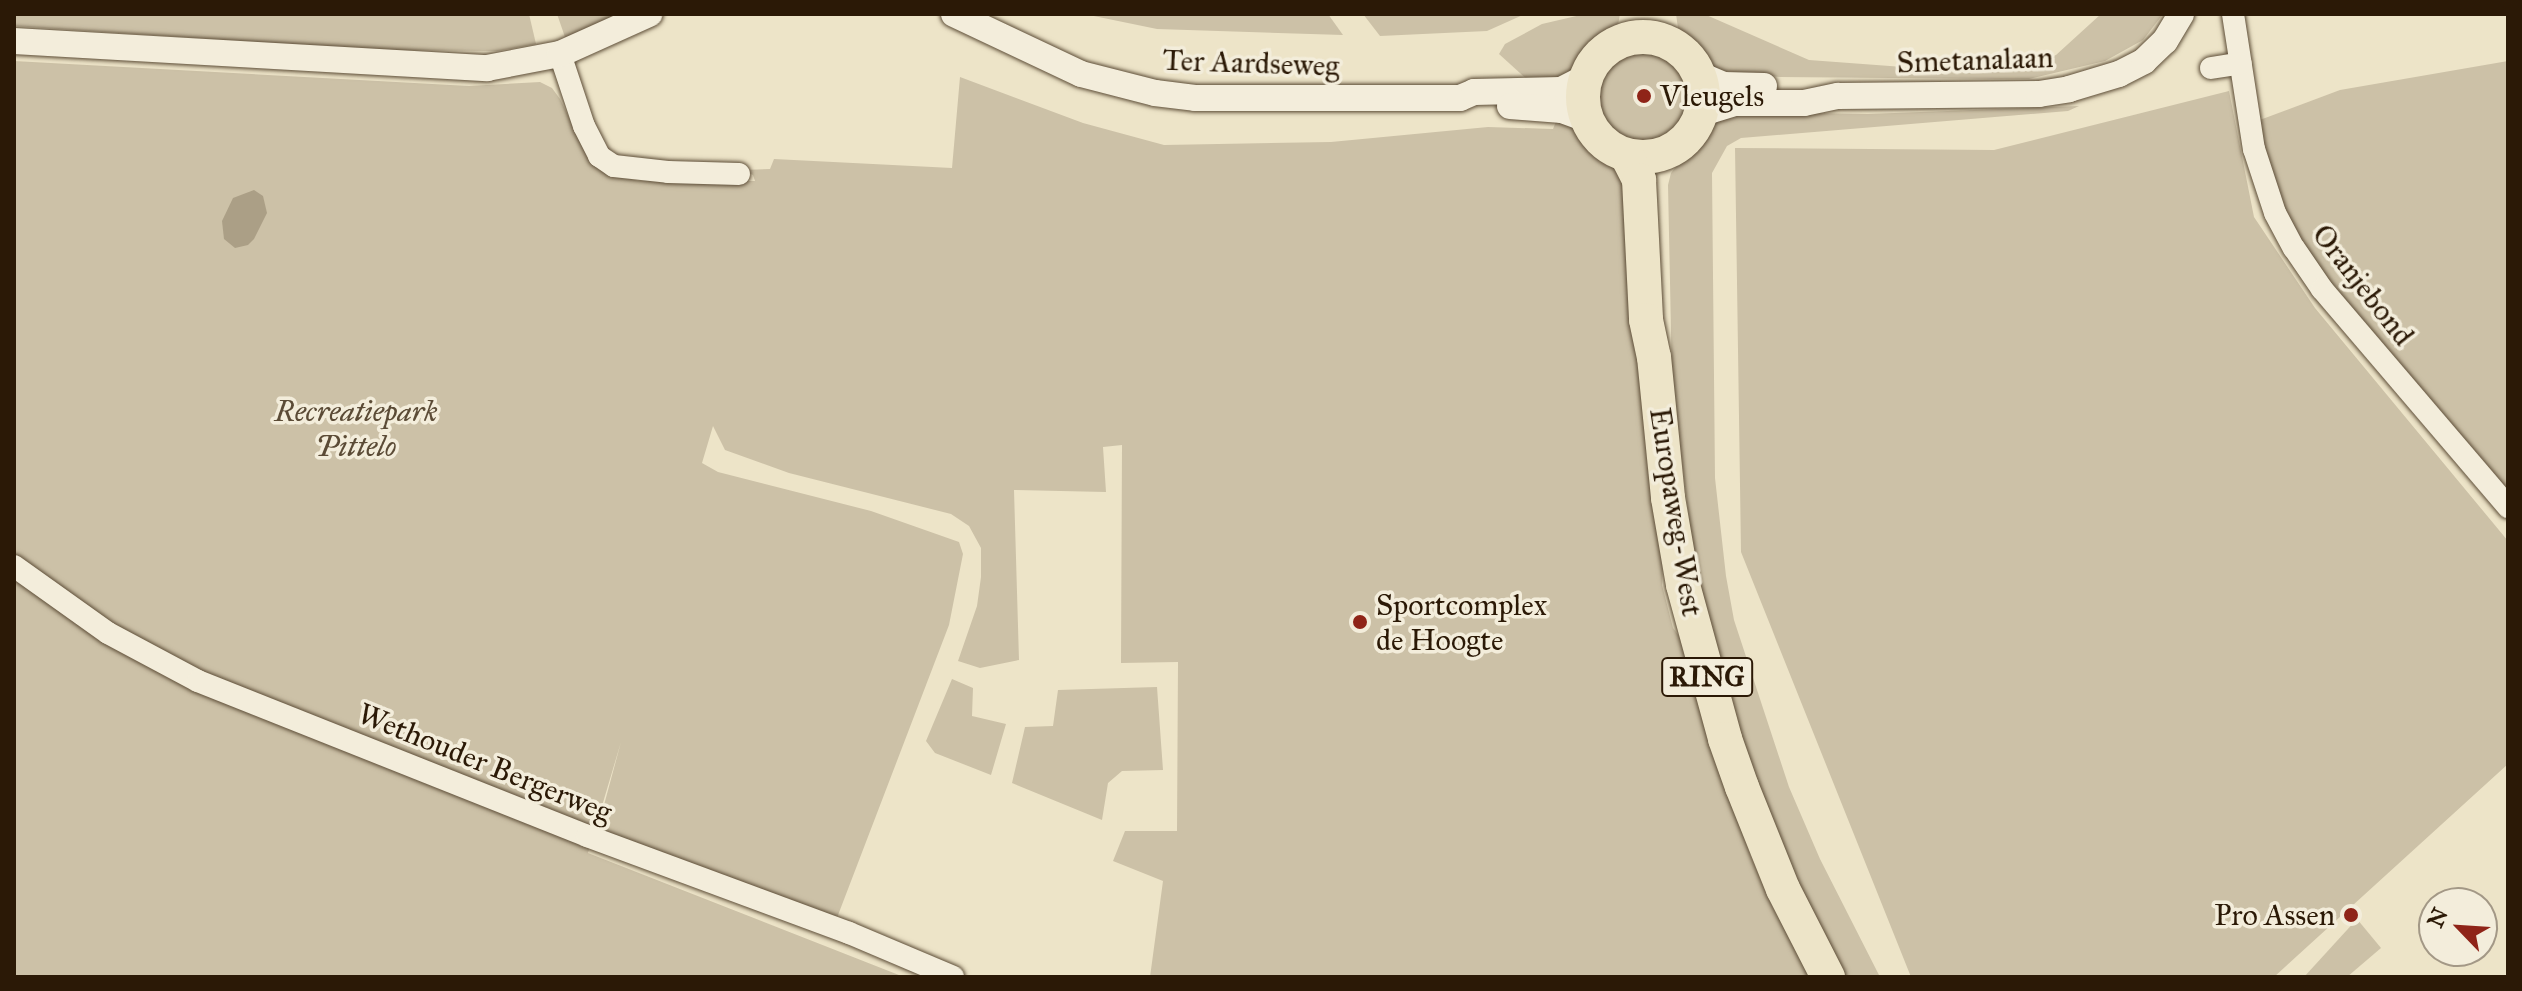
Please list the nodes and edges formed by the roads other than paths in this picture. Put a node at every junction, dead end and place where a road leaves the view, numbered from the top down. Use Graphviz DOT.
graph roads {
  1 [pos="649,14"];
  2 [pos="2181,14"];
  3 [pos="2233,14"];
  4 [pos="947,15"];
  5 [pos="1631,27"];
  6 [pos="1663,27"];
  7 [pos="14,41"];
  8 [pos="560,54"];
  9 [pos="2241,63"];
  10 [pos="2211,68"];
  11 [pos="1700,75"];
  12 [pos="1587,77"];
  13 [pos="1838,96"];
  14 [pos="1460,98"];
  15 [pos="1702,113"];
  16 [pos="1587,119"];
  17 [pos="1667,153"];
  18 [pos="1627,156"];
  19 [pos="739,174"];
  20 [pos="1654,357"];
  21 [pos="2508,507"];
  22 [pos="14,566"];
  23 [pos="953,977"];
  24 [pos="1828,977"];
  1 -- 8 [label="street"];
  2 -- 13 [label="street, Smetanalaan"];
  3 -- 9 [label="street, Oranjebond"];
  4 -- 14 [label="street, Ter Aardseweg"];
  5 -- 6 [label="main road"];
  5 -- 12 [label="main road"];
  6 -- 11 [label="main road"];
  7 -- 8 [label="street"];
  8 -- 19 [label="street"];
  9 -- 10 [label="street"];
  9 -- 21 [label="street, Oranjebond"];
  11 -- 13 [label="street, Smetanalaan"];
  11 -- 15 [label="main road"];
  12 -- 14 [label="street, Ter Aardseweg"];
  12 -- 16 [label="main road"];
  13 -- 15 [label="street, Smetanalaan"];
  14 -- 16 [label="street, Ter Aardseweg"];
  15 -- 17 [label="main road"];
  16 -- 18 [label="main road"];
  17 -- 18 [label="main road"];
  17 -- 20 [label="main road, Europaweg-West / RING"];
  18 -- 20 [label="main road, Europaweg-West / RING"];
  20 -- 24 [label="main road, Europaweg-West / RING"];
  22 -- 23 [label="street, Wethouder Bergerweg"];
}
